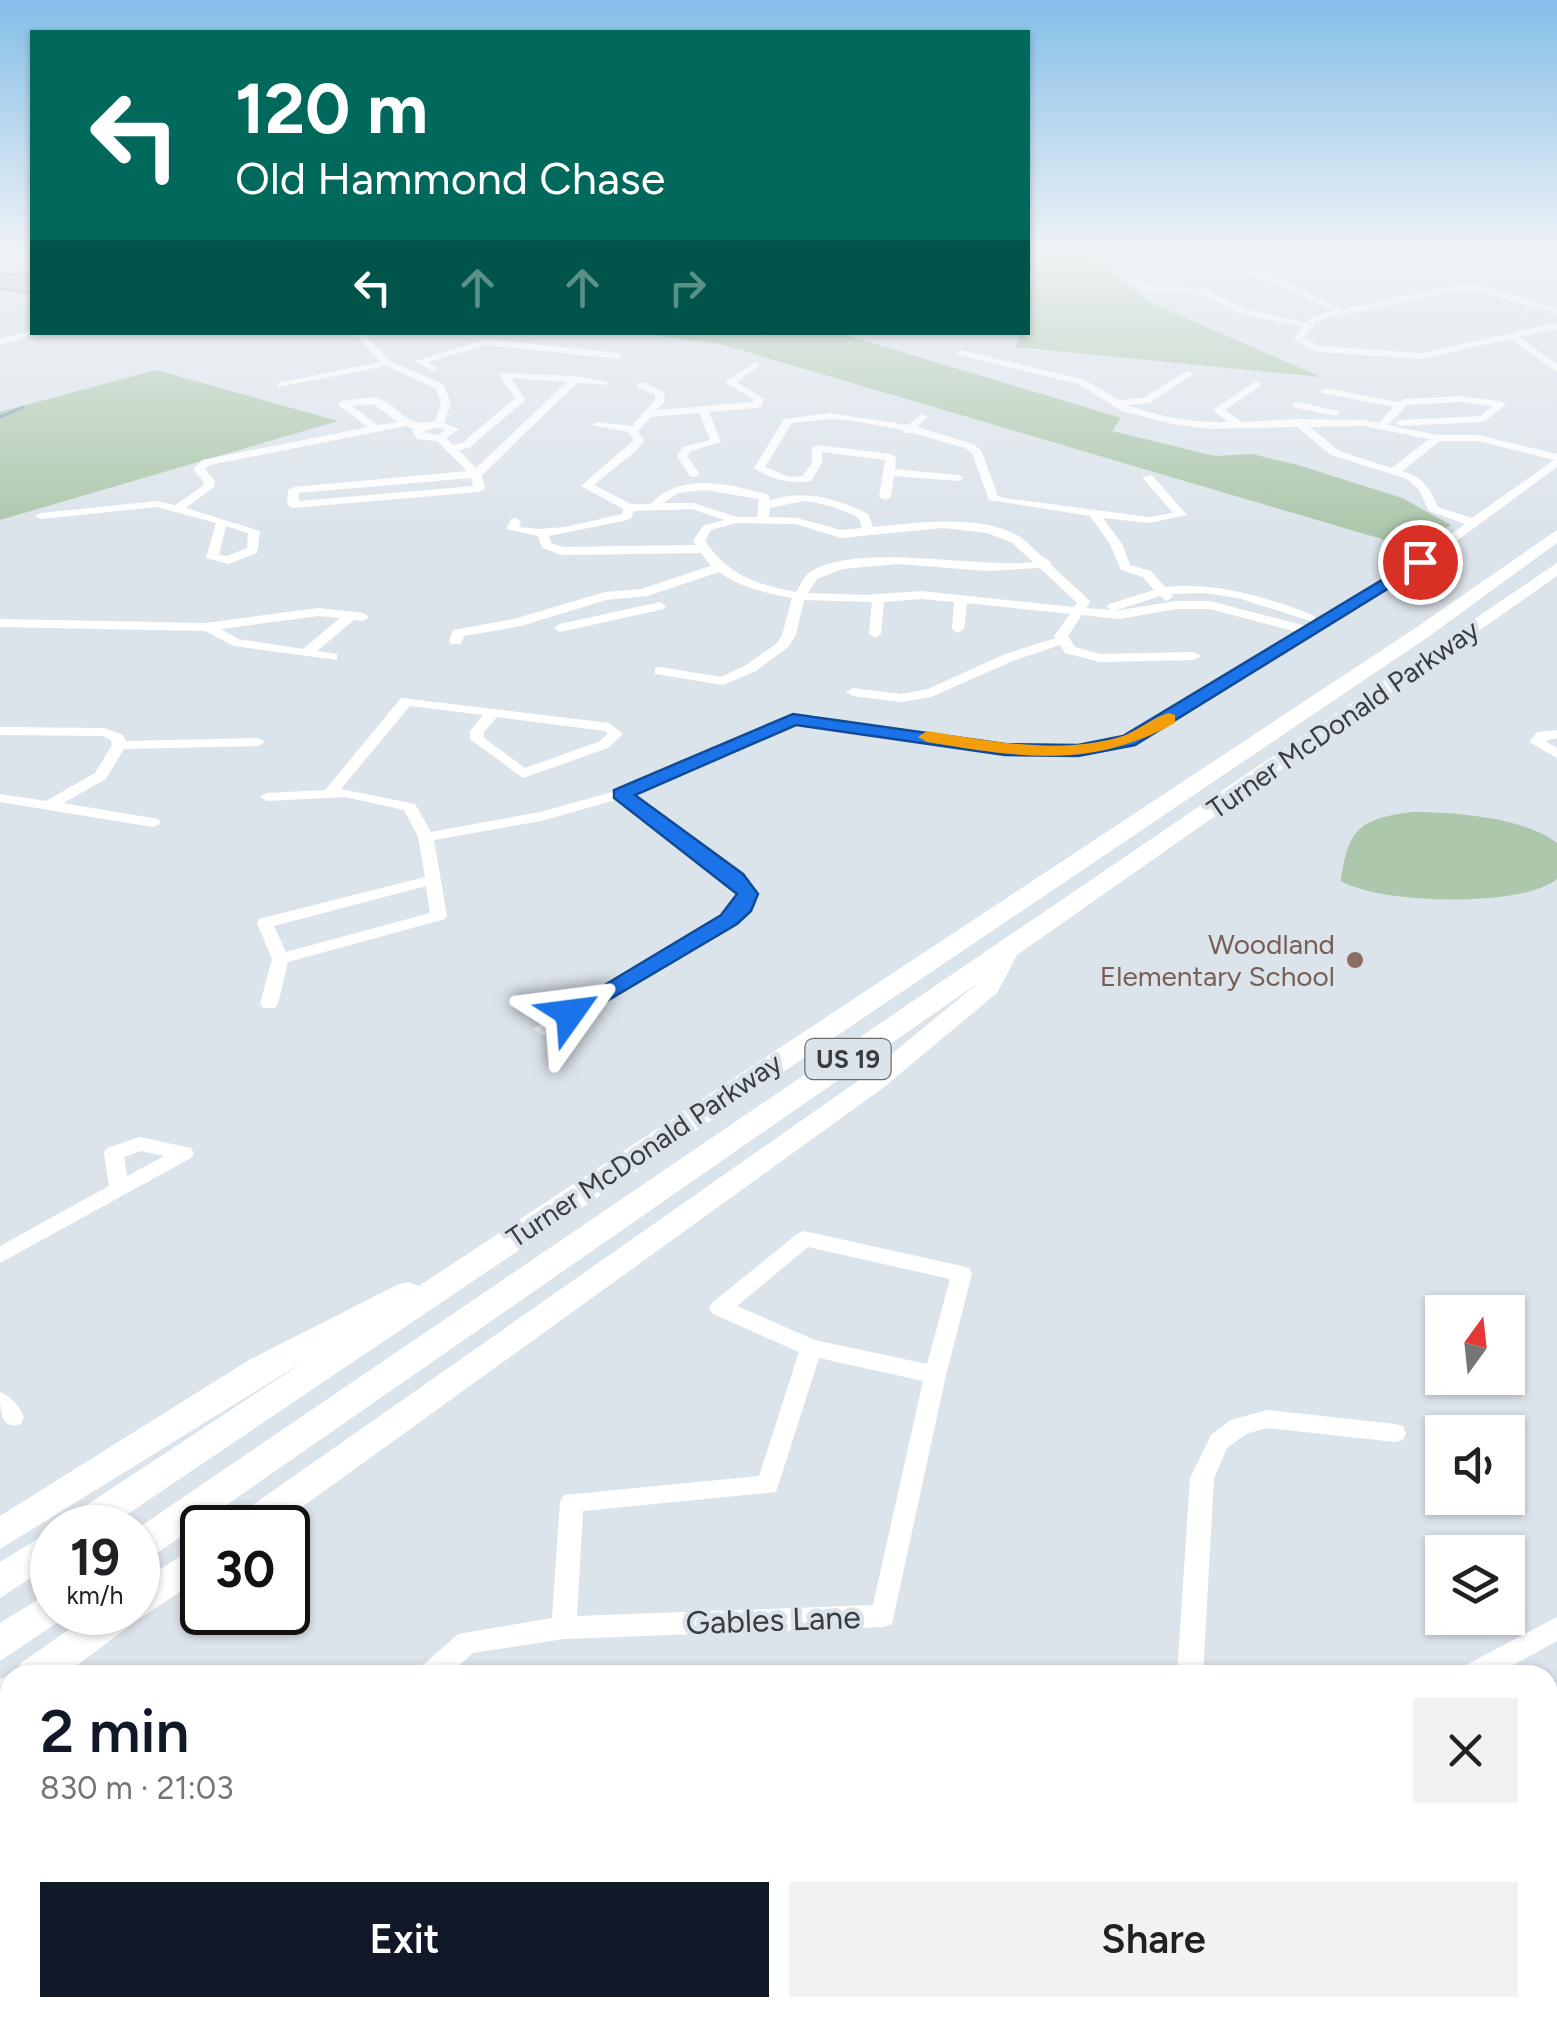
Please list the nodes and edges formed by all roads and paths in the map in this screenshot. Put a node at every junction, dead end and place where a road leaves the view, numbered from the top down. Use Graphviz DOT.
graph roads {
  1 [pos="369,344"];
  2 [pos="1304,344"];
  3 [pos="1470,344"];
  4 [pos="1523,344"];
  5 [pos="960,353"];
  6 [pos="618,356"];
  7 [pos="387,363"];
  8 [pos="754,365"];
  9 [pos="1557,369"];
  10 [pos="1188,374"];
  11 [pos="414,375"];
  12 [pos="576,379"];
  13 [pos="604,382"];
  14 [pos="1256,384"];
  15 [pos="282,385"];
  16 [pos="641,385"];
  17 [pos="1326,391"];
  18 [pos="1114,402"];
  19 [pos="1398,405"];
  20 [pos="752,406"];
  21 [pos="1297,406"];
  22 [pos="703,410"];
  23 [pos="648,414"];
  24 [pos="922,417"];
  25 [pos="800,418"];
  26 [pos="836,418"];
  27 [pos="407,422"];
  28 [pos="1297,422"];
  29 [pos="1364,423"];
  30 [pos="1384,423"];
  31 [pos="438,424"];
  32 [pos="596,424"];
  33 [pos="1241,426"];
  34 [pos="375,428"];
  35 [pos="421,428"];
  36 [pos="634,429"];
  37 [pos="908,431"];
  38 [pos="440,438"];
  39 [pos="1436,438"];
  40 [pos="454,448"];
  41 [pos="818,448"];
  42 [pos="1557,460"];
  43 [pos="1396,471"];
  44 [pos="890,472"];
  45 [pos="476,474"];
  46 [pos="694,474"];
  47 [pos="1148,477"];
  48 [pos="958,478"];
  49 [pos="885,497"];
  50 [pos="767,505"];
  51 [pos="654,507"];
  52 [pos="178,508"];
  53 [pos="629,508"];
  54 [pos="976,508"];
  55 [pos="1095,514"];
  56 [pos="42,516"];
  57 [pos="763,519"];
  58 [pos="736,520"];
  59 [pos="222,521"];
  60 [pos="515,521"];
  61 [pos="1474,524"];
  62 [pos="971,527"];
  63 [pos="869,533"];
  64 [pos="543,534"];
  65 [pos="1557,536"];
  66 [pos="702,548"];
  67 [pos="1046,564"];
  68 [pos="718,568"];
  69 [pos="1557,568"];
  70 [pos="1160,592"];
  71 [pos="801,595"];
  72 [pos="961,599"];
  73 [pos="878,601"];
  74 [pos="1177,605"];
  75 [pos="660,606"];
  76 [pos="565,608"];
  77 [pos="1084,610"];
  78 [pos="0,623"];
  79 [pos="581,624"];
  80 [pos="206,627"];
  81 [pos="1314,627"];
  82 [pos="560,628"];
  83 [pos="958,629"];
  84 [pos="874,634"];
  85 [pos="456,641"];
  86 [pos="1061,641"];
  87 [pos="306,654"];
  88 [pos="1194,656"];
  89 [pos="332,657"];
  90 [pos="660,671"];
  91 [pos="853,692"];
  92 [pos="493,712"];
  93 [pos="0,731"];
  94 [pos="1557,734"];
  95 [pos="258,742"];
  96 [pos="119,745"];
  97 [pos="1557,754"];
  98 [pos="329,794"];
  99 [pos="621,794"];
  100 [pos="267,797"];
  101 [pos="0,798"];
  102 [pos="49,805"];
  103 [pos="153,822"];
  104 [pos="426,837"];
  105 [pos="432,880"];
  106 [pos="1011,947"];
  107 [pos="280,959"];
  108 [pos="269,1004"];
  109 [pos="542,1029"];
  110 [pos="119,1189"];
  111 [pos="0,1255"];
  112 [pos="468,1268"];
  113 [pos="811,1348"];
  114 [pos="935,1374"];
  115 [pos="1395,1433"];
  116 [pos="112,1505"];
  117 [pos="278,1505"];
  118 [pos="160,1532"];
  119 [pos="0,1534"];
  120 [pos="30,1561"];
  121 [pos="0,1582"];
  122 [pos="30,1623"];
  123 [pos="564,1628"];
  124 [pos="1557,1628"];
  125 [pos="91,1635"];
  126 [pos="0,1644"];
  127 [pos="48,1665"];
  128 [pos="441,1665"];
  129 [pos="1191,1665"];
  130 [pos="1489,1665"];
  1 -- 7 [label="street"];
  2 -- 3 [label="street"];
  4 -- 9 [label="street"];
  5 -- 18 [label="street"];
  6 -- 11 [label="street"];
  7 -- 11 [label="street"];
  7 -- 15 [label="street"];
  8 -- 20 [label="street"];
  10 -- 18 [label="street"];
  11 -- 31 [label="street"];
  12 -- 13 [label="street"];
  12 -- 40 [label="street"];
  12 -- 45 [label="street"];
  14 -- 33 [label="street"];
  16 -- 23 [label="street"];
  17 -- 19 [label="street"];
  18 -- 33 [label="street"];
  19 -- 30 [label="street"];
  19 -- 30 [label="street"];
  20 -- 22 [label="street"];
  20 -- 25 [label="street"];
  21 -- 30 [label="street"];
  22 -- 23 [label="street"];
  22 -- 46 [label="street"];
  23 -- 36 [label="street"];
  24 -- 37 [label="street"];
  25 -- 26 [label="street"];
  25 -- 41 [label="street"];
  26 -- 37 [label="street"];
  26 -- 41 [label="street"];
  27 -- 34 [label="street"];
  27 -- 34 [label="street"];
  27 -- 35 [label="street"];
  28 -- 29 [label="street"];
  28 -- 33 [label="street"];
  28 -- 43 [label="street"];
  29 -- 30 [label="street"];
  29 -- 39 [label="street"];
  31 -- 35 [label="street"];
  31 -- 38 [label="street"];
  32 -- 36 [label="street"];
  34 -- 52 [label="street"];
  35 -- 38 [label="street"];
  36 -- 53 [label="street"];
  37 -- 55 [label="street"];
  38 -- 40 [label="street"];
  39 -- 42 [label="street"];
  39 -- 43 [label="street"];
  40 -- 45 [label="street"];
  41 -- 44 [label="street"];
  42 -- 61 [label="street"];
  43 -- 61 [label="street"];
  44 -- 48 [label="street"];
  44 -- 49 [label="street"];
  45 -- 45 [label="street"];
  47 -- 55 [label="street"];
  50 -- 51 [label="street"];
  50 -- 57 [label="street"];
  50 -- 63 [label="street"];
  51 -- 53 [label="street"];
  51 -- 58 [label="street"];
  52 -- 56 [label="street"];
  52 -- 59 [label="street"];
  53 -- 64 [label="street"];
  54 -- 62 [label="street"];
  55 -- 70 [label="street"];
  57 -- 58 [label="street"];
  57 -- 63 [label="street"];
  58 -- 66 [label="street"];
  60 -- 64 [label="street"];
  61 -- 81 [label="street"];
  62 -- 63 [label="street"];
  62 -- 67 [label="street"];
  64 -- 66 [label="street"];
  65 -- 112 [label="highway, Turner McDonald Parkway / US 19"];
  66 -- 68 [label="street"];
  67 -- 71 [label="street"];
  67 -- 77 [label="street"];
  68 -- 71 [label="street"];
  68 -- 76 [label="street"];
  69 -- 106 [label="highway, Turner McDonald Parkway / US 19"];
  70 -- 74 [label="street"];
  70 -- 77 [label="street"];
  70 -- 81 [label="street"];
  71 -- 73 [label="street"];
  71 -- 90 [label="street"];
  72 -- 73 [label="street"];
  72 -- 77 [label="street"];
  72 -- 83 [label="street"];
  73 -- 84 [label="street"];
  74 -- 77 [label="street"];
  74 -- 81 [label="street"];
  75 -- 79 [label="street"];
  76 -- 79 [label="street"];
  76 -- 85 [label="street"];
  77 -- 86 [label="street"];
  78 -- 80 [label="street"];
  79 -- 82 [label="street"];
  80 -- 87 [label="street"];
  80 -- 87 [label="street"];
  81 -- 99 [label="street"];
  86 -- 88 [label="street"];
  86 -- 91 [label="street"];
  87 -- 89 [label="street"];
  92 -- 92 [label="street"];
  92 -- 98 [label="street"];
  93 -- 96 [label="street"];
  94 -- 97 [label="street"];
  95 -- 96 [label="street"];
  96 -- 102 [label="street"];
  98 -- 100 [label="street"];
  98 -- 104 [label="street"];
  99 -- 104 [label="street"];
  99 -- 109 [label="street"];
  101 -- 102 [label="street"];
  102 -- 103 [label="street"];
  104 -- 105 [label="street"];
  105 -- 107 [label="street"];
  105 -- 107 [label="street"];
  106 -- 117 [label="highway"];
  106 -- 118 [label="highway, Turner McDonald Parkway / US 19"];
  107 -- 108 [label="street"];
  110 -- 111 [label="street"];
  112 -- 116 [label="highway, Turner McDonald Parkway / US 19"];
  112 -- 119 [label="highway"];
  113 -- 114 [label="street, Gables Lane"];
  113 -- 114 [label="street, Gables Lane"];
  113 -- 123 [label="street"];
  114 -- 123 [label="street, Gables Lane"];
  115 -- 129 [label="street"];
  120 -- 121 [label="highway"];
  122 -- 126 [label="highway"];
  123 -- 128 [label="street, Gables Lane"];
  124 -- 130 [label="street"];
  125 -- 127 [label="highway"];
}
